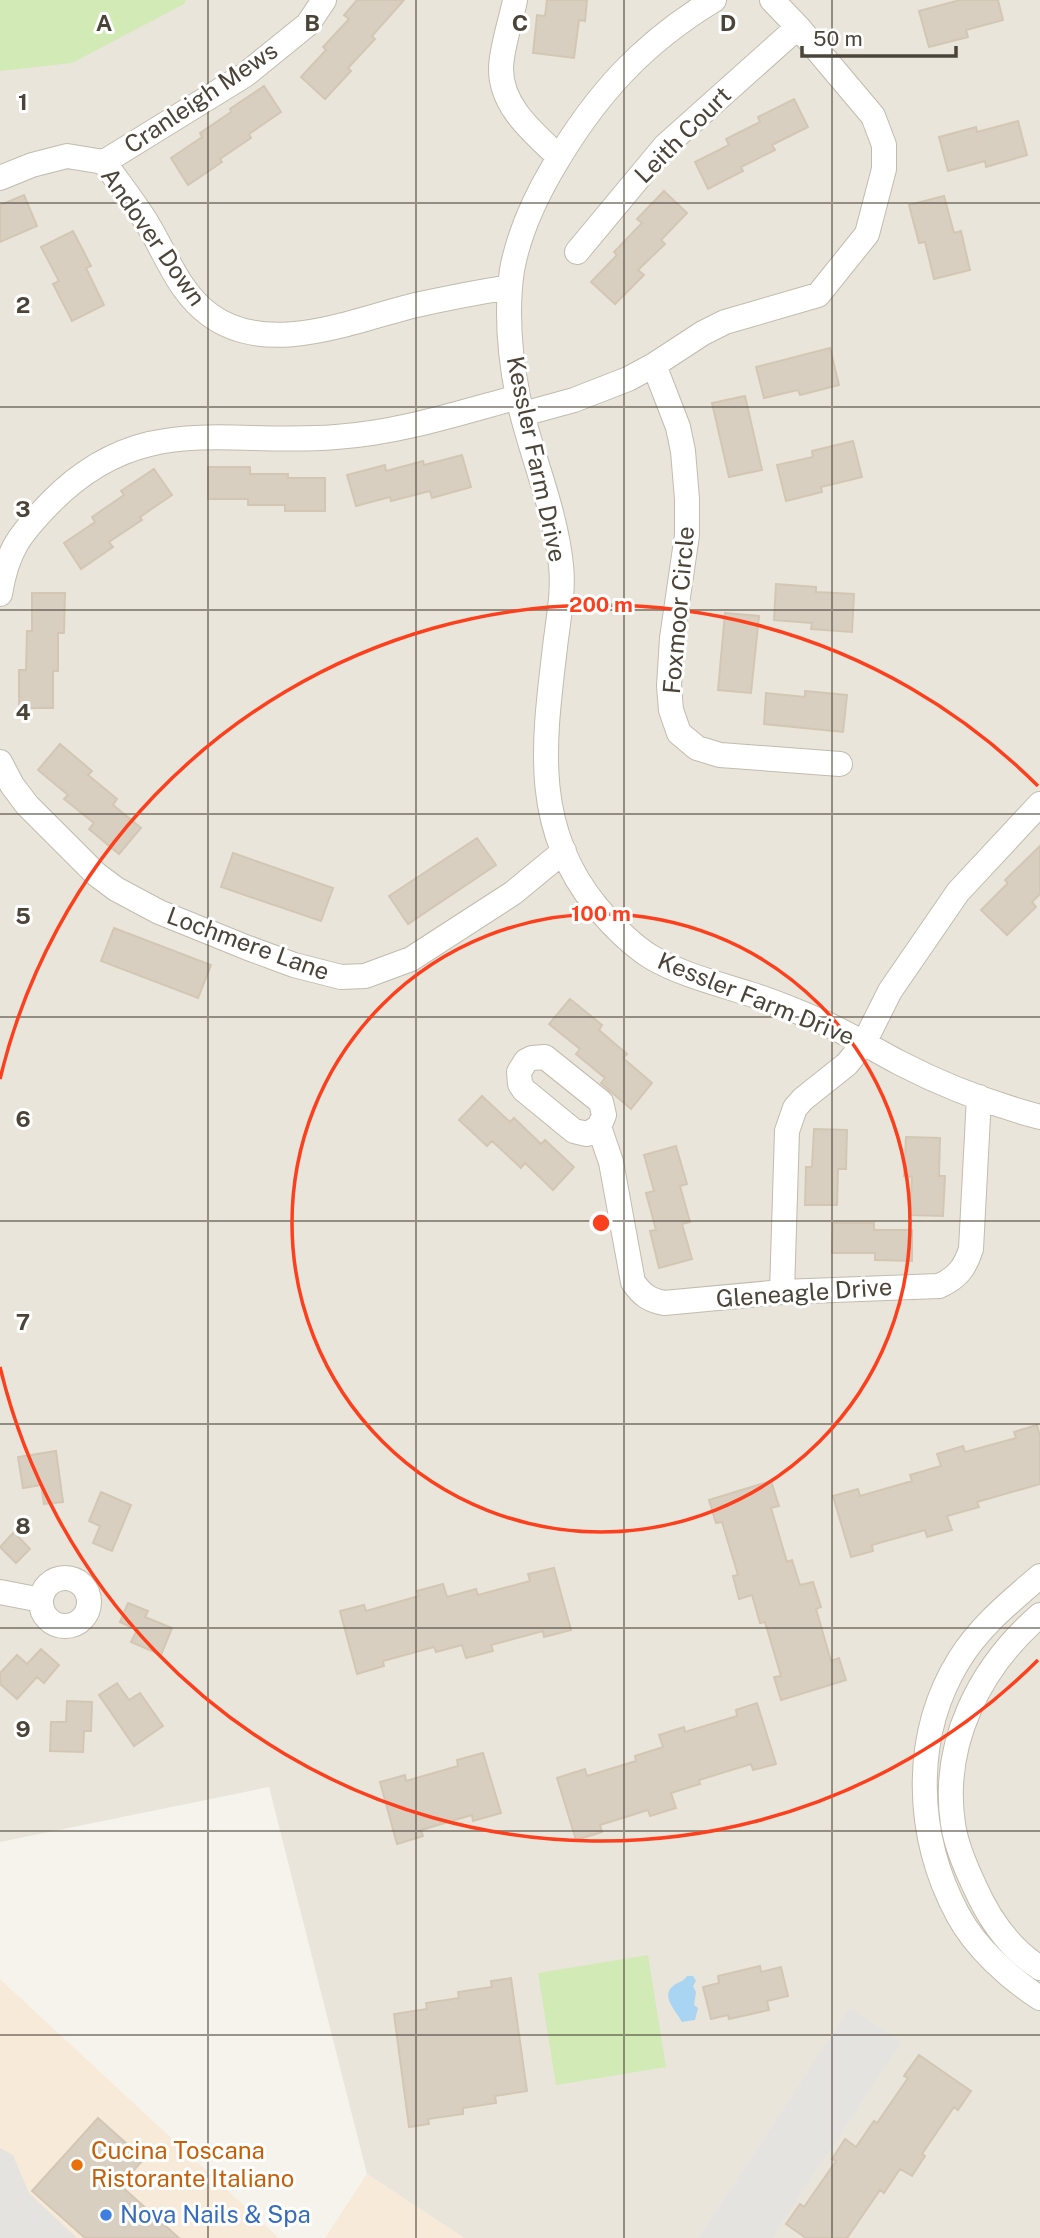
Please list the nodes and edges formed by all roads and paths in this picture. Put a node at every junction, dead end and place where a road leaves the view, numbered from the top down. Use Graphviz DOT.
graph roads {
  1 [pos="324,0"];
  2 [pos="515,0"];
  3 [pos="714,0"];
  4 [pos="772,0"];
  5 [pos="798,27"];
  6 [pos="559,157"];
  7 [pos="104,162"];
  8 [pos="0,178"];
  9 [pos="577,252"];
  10 [pos="510,287"];
  11 [pos="654,365"];
  12 [pos="521,406"];
  13 [pos="0,594"];
  14 [pos="0,762"];
  15 [pos="840,764"];
  16 [pos="1040,804"];
  17 [pos="564,851"];
  18 [pos="863,1043"];
  19 [pos="979,1097"];
  20 [pos="1040,1117"];
  21 [pos="599,1127"];
  22 [pos="782,1292"];
  23 [pos="1040,1576"];
  24 [pos="0,1592"];
  25 [pos="41,1600"];
  26 [pos="1040,1615"];
  27 [pos="1040,1968"];
  28 [pos="1040,1998"];
  1 -- 7 [label="street, Cranleigh Mews"];
  2 -- 6 [label="street"];
  3 -- 6 [label="street, Kessler Farm Drive"];
  4 -- 5 [label="street"];
  5 -- 9 [label="street, Leith Court"];
  5 -- 11 [label="street"];
  6 -- 10 [label="street, Kessler Farm Drive"];
  7 -- 8 [label="street, Andover Down"];
  7 -- 10 [label="street, Andover Down"];
  10 -- 12 [label="street, Kessler Farm Drive"];
  11 -- 12 [label="street"];
  11 -- 15 [label="street, Foxmoor Circle"];
  12 -- 13 [label="street"];
  12 -- 17 [label="street, Kessler Farm Drive"];
  14 -- 17 [label="street, Lochmere Lane"];
  16 -- 18 [label="street"];
  17 -- 18 [label="street, Kessler Farm Drive"];
  18 -- 19 [label="street, Kessler Farm Drive"];
  18 -- 22 [label="street"];
  19 -- 20 [label="street, Kessler Farm Drive"];
  19 -- 22 [label="street, Gleneagle Drive"];
  21 -- 22 [label="street, Gleneagle Drive"];
  23 -- 28 [label="street"];
  24 -- 25 [label="street"];
  26 -- 27 [label="street"];
}
